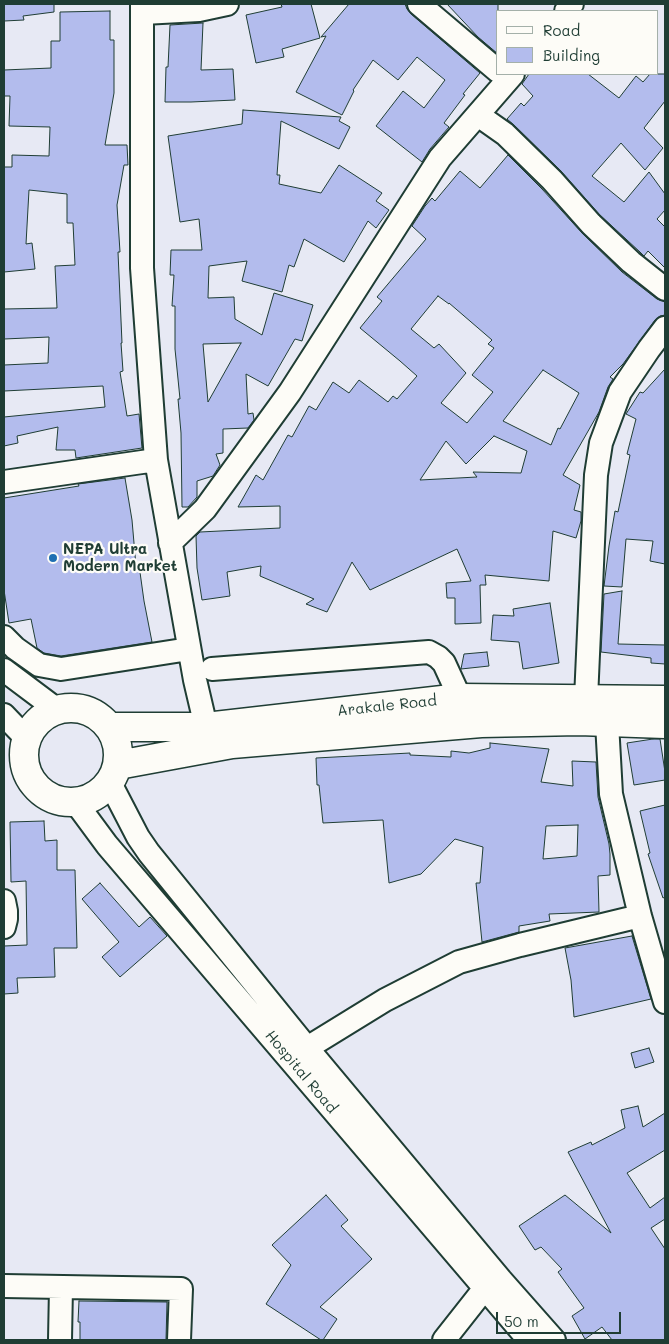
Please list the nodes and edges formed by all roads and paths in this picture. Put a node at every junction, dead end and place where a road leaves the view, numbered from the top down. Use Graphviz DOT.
graph roads {
  1 [pos="227,4"];
  2 [pos="419,4"];
  3 [pos="143,8"];
  4 [pos="497,67"];
  5 [pos="504,75"];
  6 [pos="478,115"];
  7 [pos="665,289"];
  8 [pos="665,328"];
  9 [pos="156,460"];
  10 [pos="4,482"];
  11 [pos="170,542"];
  12 [pos="4,637"];
  13 [pos="189,650"];
  14 [pos="212,669"];
  15 [pos="4,670"];
  16 [pos="460,698"];
  17 [pos="586,699"];
  18 [pos="665,700"];
  19 [pos="56,709"];
  20 [pos="4,715"];
  21 [pos="607,723"];
  22 [pos="665,724"];
  23 [pos="110,726"];
  24 [pos="206,727"];
  25 [pos="17,761"];
  26 [pos="114,774"];
  27 [pos="76,803"];
  28 [pos="4,901"];
  29 [pos="640,916"];
  30 [pos="4,927"];
  31 [pos="665,1002"];
  32 [pos="307,1048"];
  33 [pos="4,1286"];
  34 [pos="61,1287"];
  35 [pos="485,1288"];
  36 [pos="60,1340"];
  37 [pos="180,1340"];
  38 [pos="444,1340"];
  39 [pos="529,1340"];
  40 [pos="554,1340"];
  1 -- 3 [label="street"];
  2 -- 4 [label="street"];
  3 -- 9 [label="street"];
  5 -- 6 [label="street"];
  6 -- 7 [label="street"];
  6 -- 11 [label="street"];
  8 -- 17 [label="street"];
  9 -- 10 [label="street"];
  9 -- 11 [label="street"];
  11 -- 13 [label="street"];
  12 -- 13 [label="street"];
  13 -- 24 [label="street"];
  14 -- 16 [label="street"];
  15 -- 19 [label="street"];
  16 -- 17 [label="main road, Arakale Road"];
  16 -- 24 [label="main road, Arakale Road"];
  17 -- 18 [label="main road, Arakale Road"];
  19 -- 23 [label="main road"];
  19 -- 25 [label="main road"];
  20 -- 25 [label="street"];
  21 -- 22 [label="main road, Arakale Road"];
  21 -- 26 [label="main road, Arakale Road"];
  21 -- 29 [label="street"];
  23 -- 24 [label="main road, Arakale Road"];
  23 -- 26 [label="main road"];
  25 -- 27 [label="main road"];
  26 -- 27 [label="main road"];
  26 -- 32 [label="street, Hospital Road"];
  27 -- 35 [label="street, Hospital Road"];
  28 -- 30 [label="street"];
  29 -- 31 [label="street"];
  29 -- 32 [label="street"];
  32 -- 40 [label="street, Hospital Road"];
  33 -- 34 [label="street"];
  34 -- 36 [label="street"];
  34 -- 37 [label="street"];
  35 -- 38 [label="street"];
  35 -- 39 [label="street, Hospital Road"];
}
